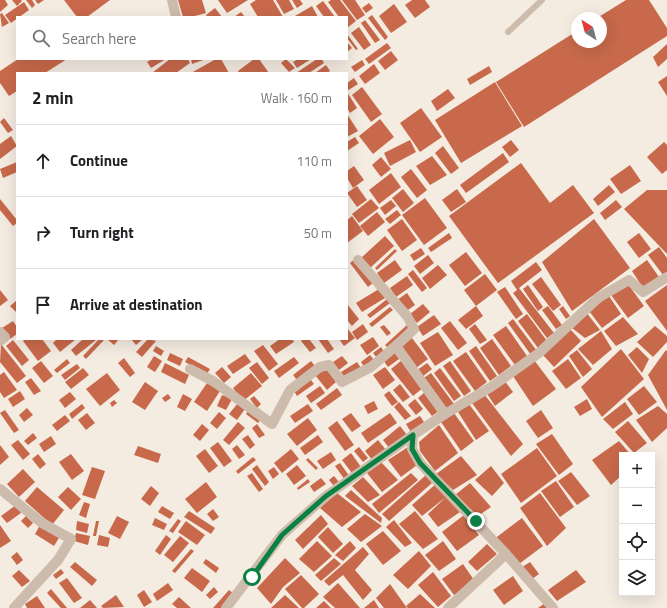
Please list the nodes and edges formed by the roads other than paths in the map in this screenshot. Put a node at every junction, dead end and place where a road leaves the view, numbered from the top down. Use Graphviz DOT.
graph roads {
  1 [pos="172,0"];
  2 [pos="542,0"];
  3 [pos="176,16"];
  4 [pos="508,32"];
  5 [pos="358,260"];
  6 [pos="667,278"];
  7 [pos="0,332"];
  8 [pos="0,340"];
  9 [pos="396,346"];
  10 [pos="190,369"];
  11 [pos="445,414"];
  12 [pos="413,435"];
  13 [pos="0,489"];
  14 [pos="506,554"];
  15 [pos="14,608"];
  16 [pos="226,608"];
  17 [pos="448,608"];
  18 [pos="553,608"];
  1 -- 3 [label="street"];
  2 -- 4 [label="lane"];
  5 -- 9 [label="street"];
  6 -- 11 [label="street"];
  7 -- 8 [label="street"];
  9 -- 10 [label="street"];
  9 -- 11 [label="street"];
  11 -- 12 [label="street"];
  12 -- 14 [label="street"];
  12 -- 16 [label="street"];
  13 -- 15 [label="street"];
  14 -- 17 [label="street"];
  14 -- 18 [label="street"];
}
